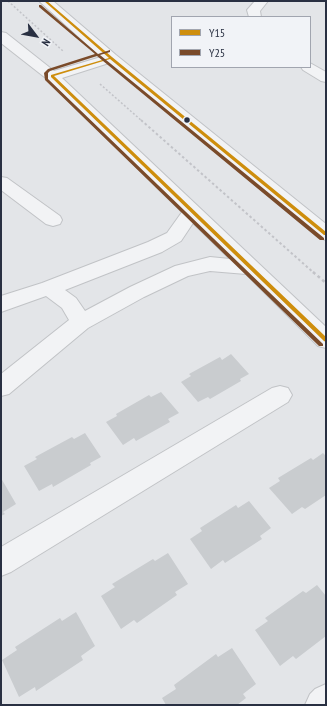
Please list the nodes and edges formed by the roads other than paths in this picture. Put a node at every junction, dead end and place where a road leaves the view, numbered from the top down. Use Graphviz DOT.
graph roads {
  1 [pos="46,1"];
  2 [pos="1,36"];
  3 [pos="111,58"];
  4 [pos="52,76"];
  5 [pos="1,182"];
  6 [pos="192,211"];
  7 [pos="53,220"];
  8 [pos="326,234"];
  9 [pos="251,268"];
  10 [pos="49,288"];
  11 [pos="1,304"];
  12 [pos="81,322"];
  13 [pos="326,340"];
  14 [pos="1,387"];
  15 [pos="280,395"];
  16 [pos="1,562"];
  17 [pos="326,700"];
  18 [pos="321,705"];
  1 -- 3 [label="street"];
  2 -- 4 [label="street"];
  3 -- 4 [label="street"];
  3 -- 8 [label="street"];
  4 -- 6 [label="street"];
  5 -- 7 [label="street"];
  6 -- 9 [label="street"];
  6 -- 10 [label="street"];
  9 -- 12 [label="street"];
  9 -- 13 [label="street"];
  10 -- 11 [label="street"];
  10 -- 12 [label="street"];
  12 -- 14 [label="street"];
  15 -- 16 [label="street"];
  17 -- 18 [label="street"];
}
